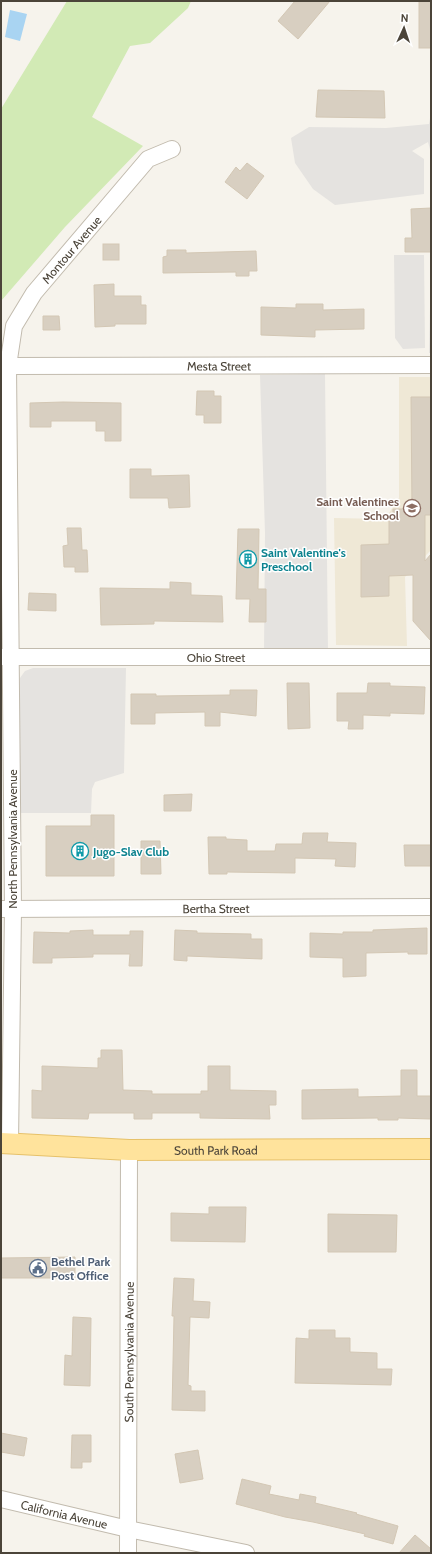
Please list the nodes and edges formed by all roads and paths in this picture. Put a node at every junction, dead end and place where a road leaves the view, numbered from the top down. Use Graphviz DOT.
graph roads {
  1 [pos="172,149"];
  2 [pos="431,365"];
  3 [pos="4,368"];
  4 [pos="431,656"];
  5 [pos="6,657"];
  6 [pos="431,906"];
  7 [pos="7,909"];
  8 [pos="6,1144"];
  9 [pos="431,1149"];
  10 [pos="129,1150"];
  11 [pos="1,1498"];
  12 [pos="128,1529"];
  13 [pos="128,1553"];
  14 [pos="246,1553"];
  1 -- 3 [label="street, Montour Avenue"];
  2 -- 3 [label="street, Mesta Street"];
  3 -- 5 [label="street, North Pennsylvania Avenue"];
  4 -- 5 [label="street, Ohio Street"];
  5 -- 7 [label="street, North Pennsylvania Avenue"];
  6 -- 7 [label="street, Bertha Street"];
  7 -- 8 [label="street, North Pennsylvania Avenue"];
  8 -- 10 [label="main road, South Park Road"];
  9 -- 10 [label="main road, South Park Road"];
  10 -- 12 [label="street, South Pennsylvania Avenue"];
  11 -- 12 [label="street, California Avenue"];
  12 -- 13 [label="street, South Pennsylvania Avenue"];
  12 -- 14 [label="street, California Avenue"];
}
